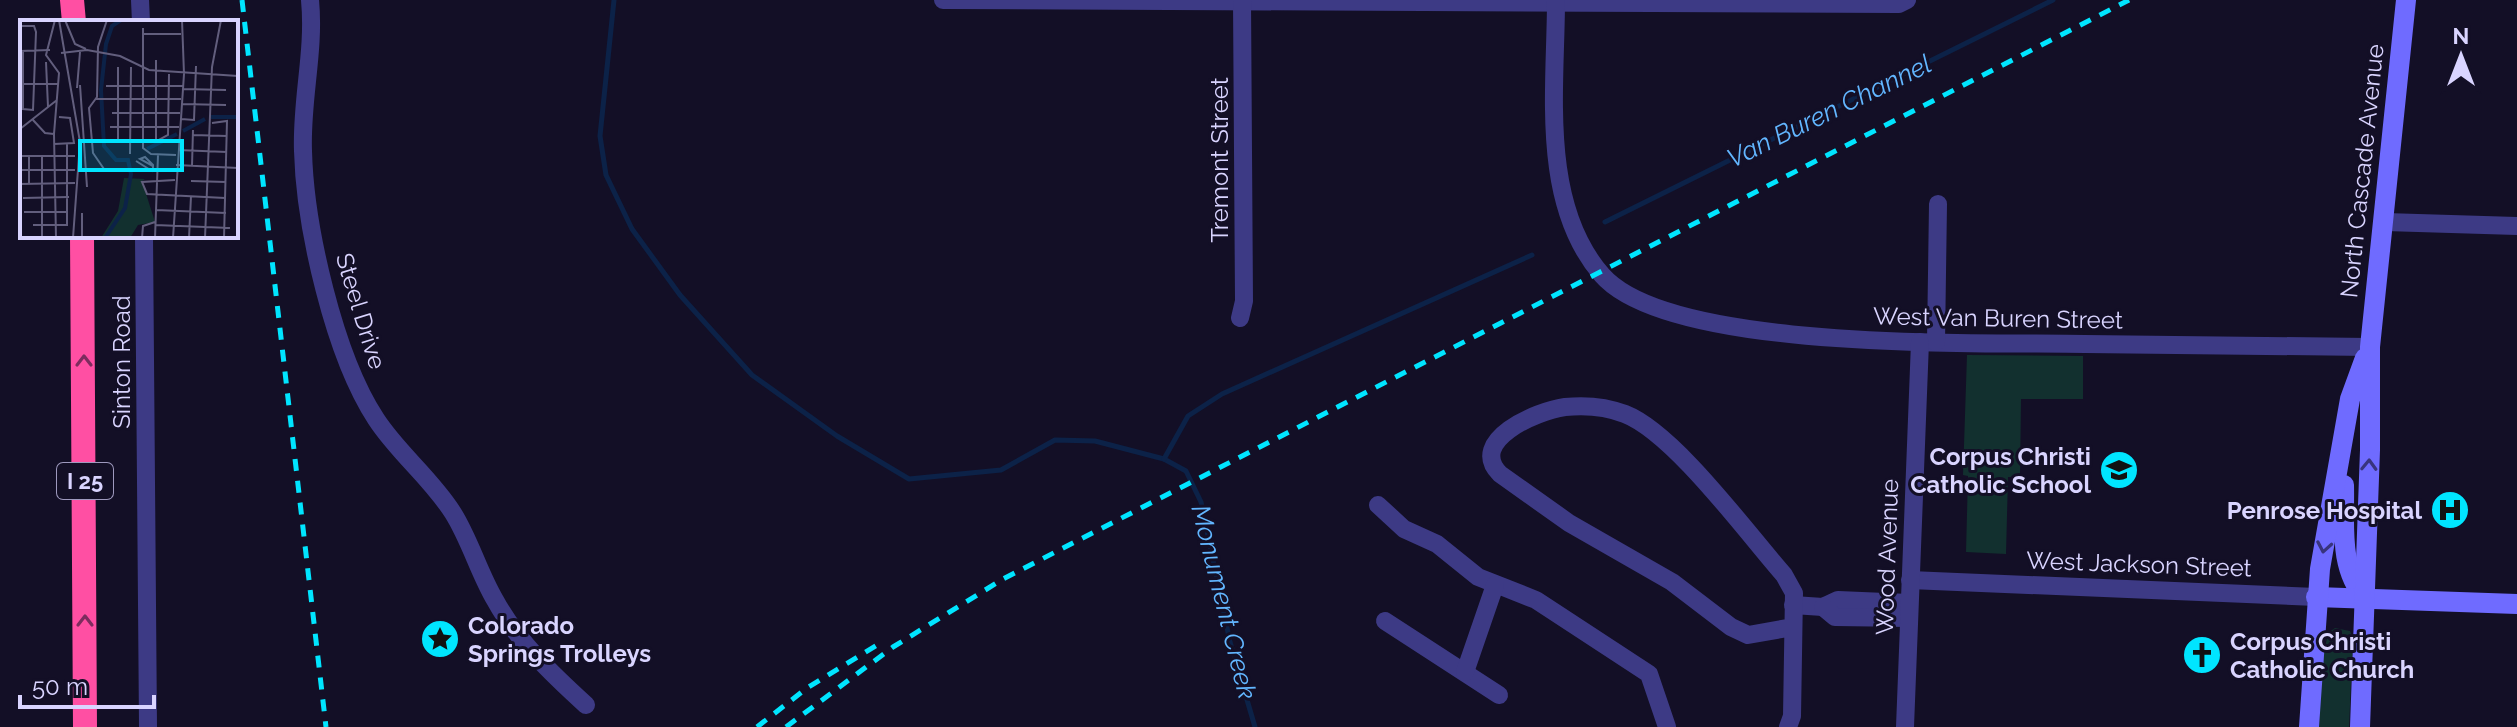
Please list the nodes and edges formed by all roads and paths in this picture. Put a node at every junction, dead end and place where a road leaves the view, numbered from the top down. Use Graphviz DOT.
graph roads {
  1 [pos="72,0"];
  2 [pos="140,0"];
  3 [pos="310,0"];
  4 [pos="943,0"];
  5 [pos="1907,0"];
  6 [pos="2406,0"];
  7 [pos="1242,2"];
  8 [pos="1556,2"];
  9 [pos="1866,2"];
  10 [pos="74,20"];
  11 [pos="141,20"];
  12 [pos="1938,204"];
  13 [pos="2385,222"];
  14 [pos="2517,226"];
  15 [pos="82,238"];
  16 [pos="144,238"];
  17 [pos="1240,318"];
  18 [pos="1928,342"];
  19 [pos="2370,347"];
  20 [pos="2343,443"];
  21 [pos="1378,505"];
  22 [pos="1910,580"];
  23 [pos="1495,585"];
  24 [pos="2316,597"];
  25 [pos="2366,599"];
  26 [pos="2517,604"];
  27 [pos="1793,605"];
  28 [pos="1909,610"];
  29 [pos="1385,621"];
  30 [pos="1793,627"];
  31 [pos="1465,672"];
  32 [pos="1499,695"];
  33 [pos="586,705"];
  34 [pos="85,727"];
  35 [pos="148,727"];
  36 [pos="1667,727"];
  37 [pos="1788,727"];
  38 [pos="1905,727"];
  39 [pos="2309,727"];
  40 [pos="2360,727"];
  1 -- 10 [label="highway"];
  2 -- 11 [label="street"];
  3 -- 33 [label="street, Steel Drive"];
  4 -- 7 [label="street"];
  5 -- 9 [label="street"];
  6 -- 13 [label="main road, North Cascade Avenue"];
  7 -- 8 [label="street"];
  7 -- 17 [label="street, Tremont Street"];
  8 -- 9 [label="street"];
  8 -- 18 [label="street, West Van Buren Street"];
  12 -- 18 [label="street, Wood Avenue"];
  13 -- 14 [label="street"];
  13 -- 19 [label="main road, North Cascade Avenue"];
  34 -- 15 [label="highway, I 25, one-way"];
  16 -- 35 [label="street, Sinton Road"];
  18 -- 19 [label="street, West Van Buren Street"];
  18 -- 22 [label="street, Wood Avenue"];
  19 -- 20 [label="main road, North Cascade Avenue"];
  25 -- 19 [label="main road, North Cascade Avenue, one-way"];
  20 -- 24 [label="main road, North Cascade Avenue, one-way"];
  20 -- 25 [label="main road"];
  21 -- 23 [label="street"];
  22 -- 24 [label="street, West Jackson Street"];
  22 -- 28 [label="street, Wood Avenue"];
  23 -- 31 [label="street"];
  23 -- 36 [label="street"];
  24 -- 25 [label="main road, West Jackson Street"];
  24 -- 39 [label="main road, North Cascade Avenue"];
  25 -- 26 [label="main road, West Jackson Street"];
  25 -- 40 [label="main road, North Cascade Avenue"];
  27 -- 28 [label="street"];
  27 -- 30 [label="street"];
  27 -- 30 [label="street"];
  28 -- 38 [label="street, Wood Avenue"];
  29 -- 31 [label="street"];
  30 -- 37 [label="street"];
  31 -- 32 [label="street"];
}
